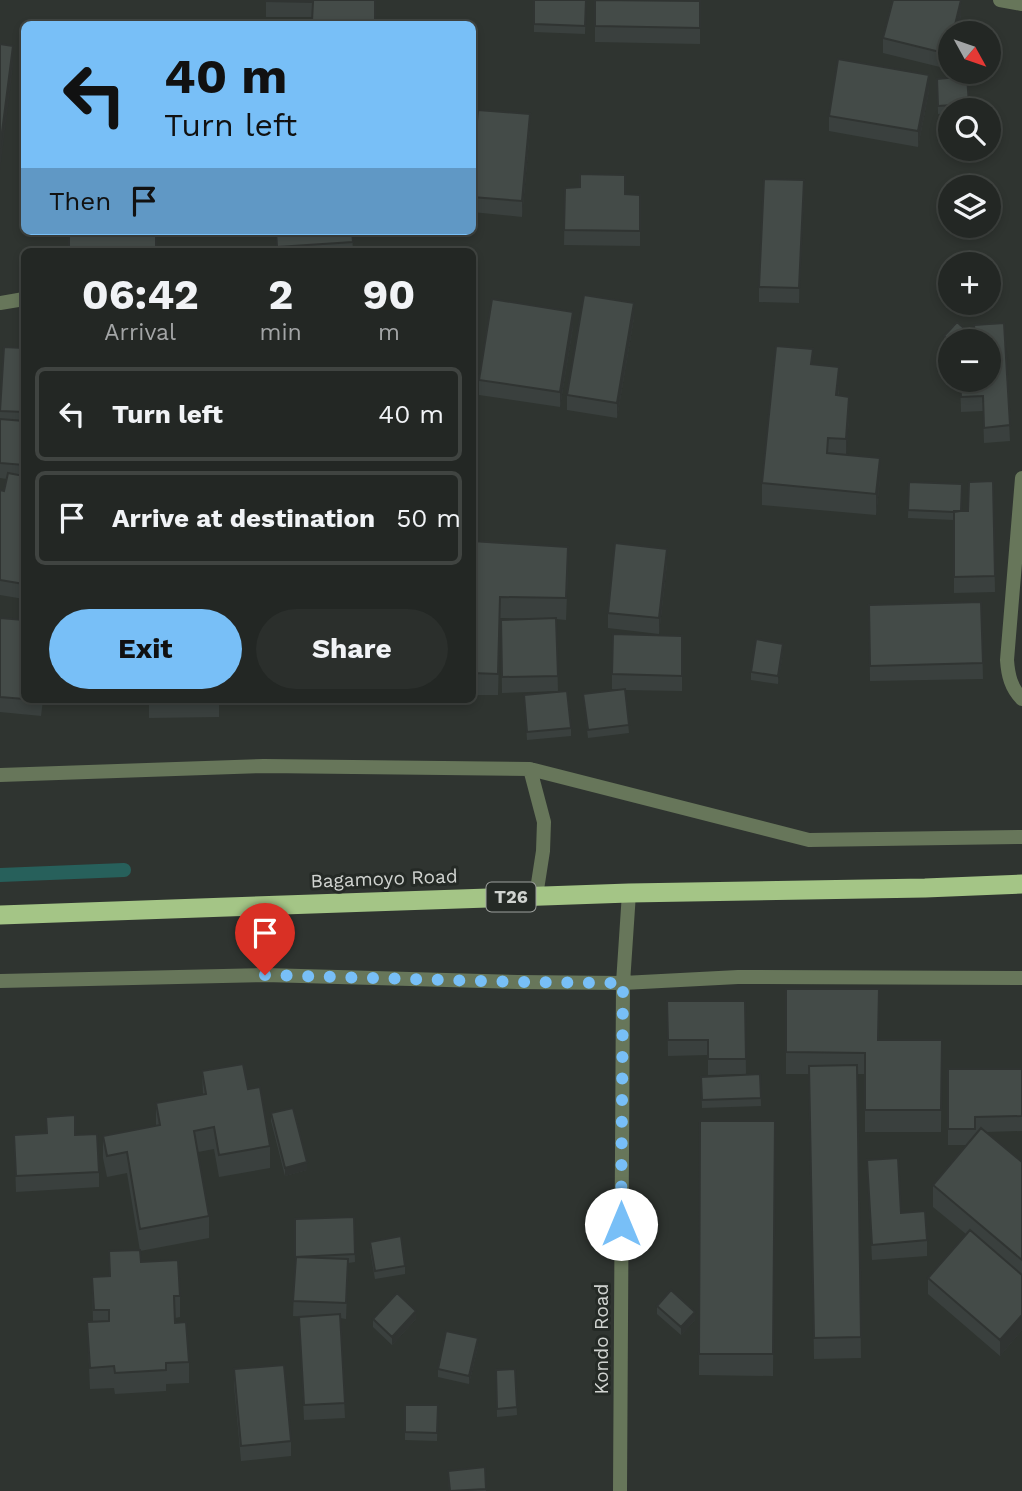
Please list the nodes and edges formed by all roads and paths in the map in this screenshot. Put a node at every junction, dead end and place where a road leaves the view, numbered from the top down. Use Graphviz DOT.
graph roads {
  1 [pos="1000,0"];
  2 [pos="1022,4"];
  3 [pos="21,300"];
  4 [pos="0,303"];
  5 [pos="1022,478"];
  6 [pos="1022,699"];
  7 [pos="530,769"];
  8 [pos="0,775"];
  9 [pos="1022,838"];
  10 [pos="1022,884"];
  11 [pos="629,893"];
  12 [pos="536,896"];
  13 [pos="0,915"];
  14 [pos="1022,978"];
  15 [pos="0,981"];
  16 [pos="623,983"];
  17 [pos="620,1491"];
  1 -- 2 [label="street"];
  3 -- 4 [label="street"];
  5 -- 6 [label="street"];
  7 -- 8 [label="street"];
  7 -- 9 [label="street"];
  7 -- 12 [label="street"];
  10 -- 11 [label="highway, Bagamoyo Road / T26"];
  11 -- 12 [label="highway, Bagamoyo Road / T26"];
  11 -- 16 [label="street, Kondo Road"];
  12 -- 13 [label="highway, Bagamoyo Road / T26"];
  14 -- 16 [label="street"];
  15 -- 16 [label="street"];
  16 -- 17 [label="street, Kondo Road"];
}
